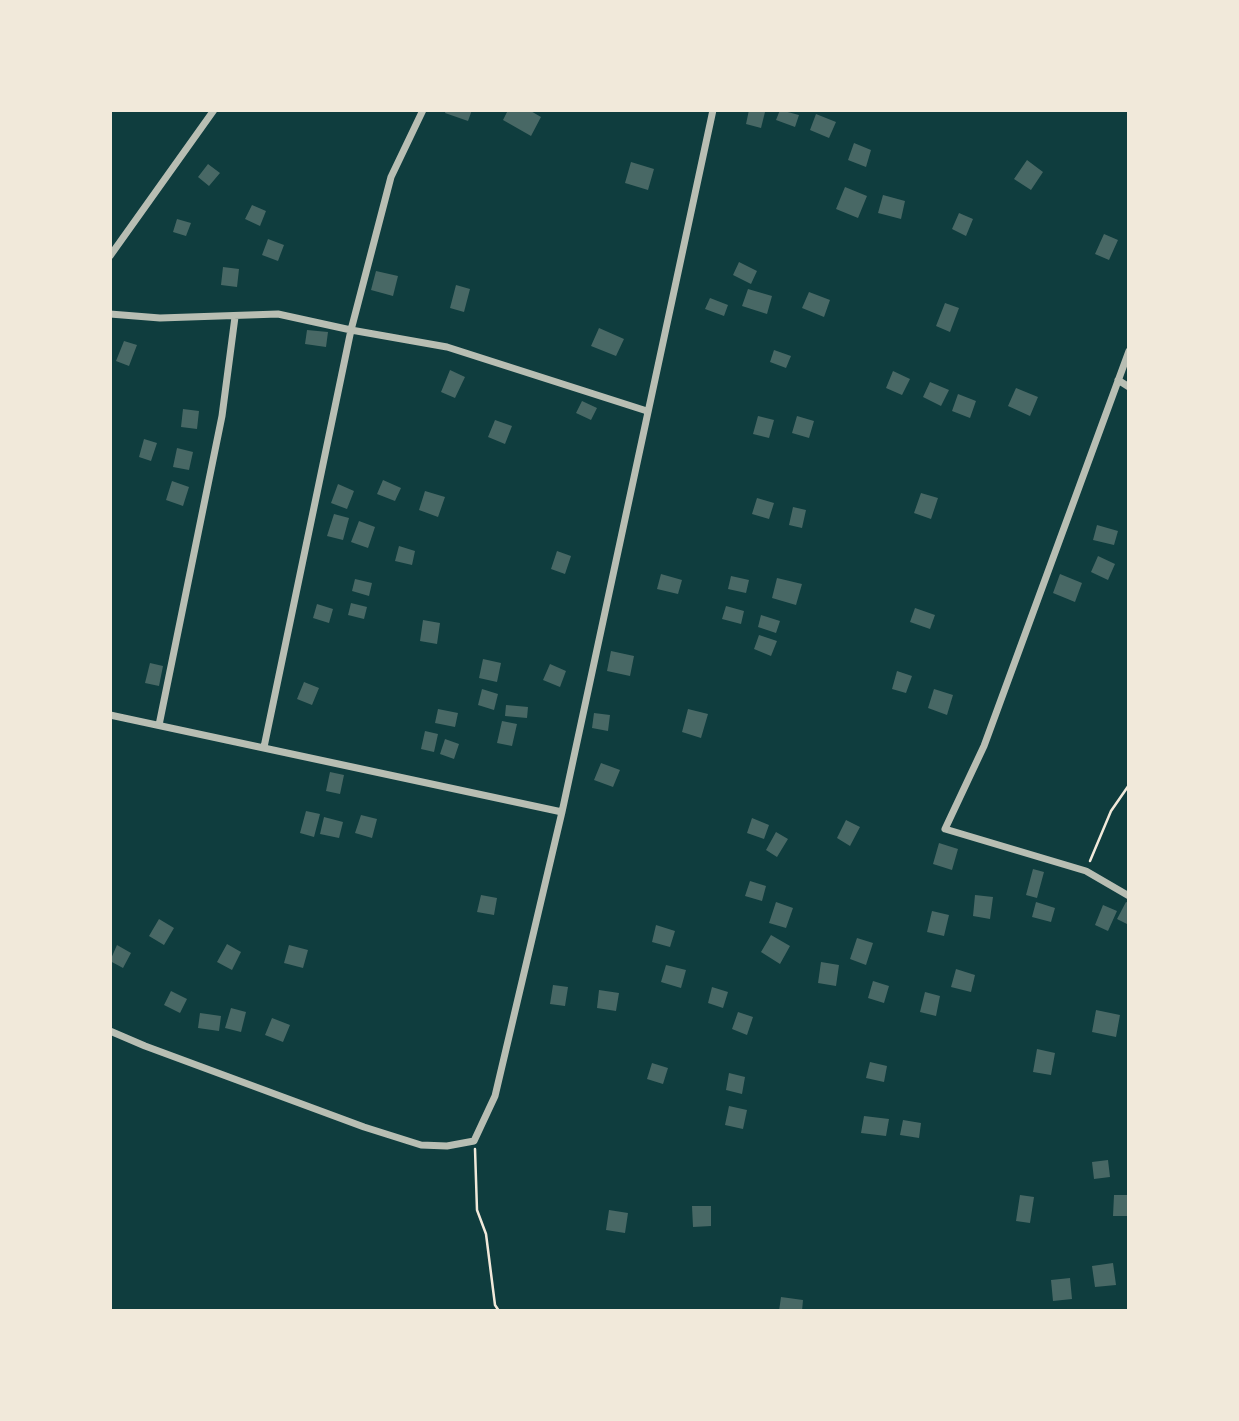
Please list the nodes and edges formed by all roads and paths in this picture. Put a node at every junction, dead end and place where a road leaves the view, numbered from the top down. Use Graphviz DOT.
graph roads {
  1 [pos="214,110"];
  2 [pos="423,110"];
  3 [pos="713,110"];
  4 [pos="110,256"];
  5 [pos="110,314"];
  6 [pos="235,317"];
  7 [pos="351,330"];
  8 [pos="1129,351"];
  9 [pos="1118,380"];
  10 [pos="1129,387"];
  11 [pos="647,411"];
  12 [pos="110,715"];
  13 [pos="159,725"];
  14 [pos="264,747"];
  15 [pos="1129,785"];
  16 [pos="562,812"];
  17 [pos="1086,871"];
  18 [pos="1129,896"];
  19 [pos="110,1031"];
  20 [pos="474,1141"];
  21 [pos="499,1311"];
  1 -- 4 [label="street"];
  2 -- 7 [label="street"];
  3 -- 11 [label="street"];
  5 -- 6 [label="street"];
  6 -- 7 [label="street"];
  6 -- 13 [label="street"];
  7 -- 11 [label="street"];
  7 -- 14 [label="street"];
  8 -- 9 [label="street"];
  9 -- 10 [label="street"];
  9 -- 17 [label="street"];
  11 -- 16 [label="street"];
  12 -- 13 [label="street"];
  13 -- 14 [label="street"];
  14 -- 16 [label="street"];
  15 -- 17 [label="path"];
  16 -- 20 [label="street"];
  17 -- 18 [label="street"];
  19 -- 20 [label="street"];
  20 -- 21 [label="path"];
}
